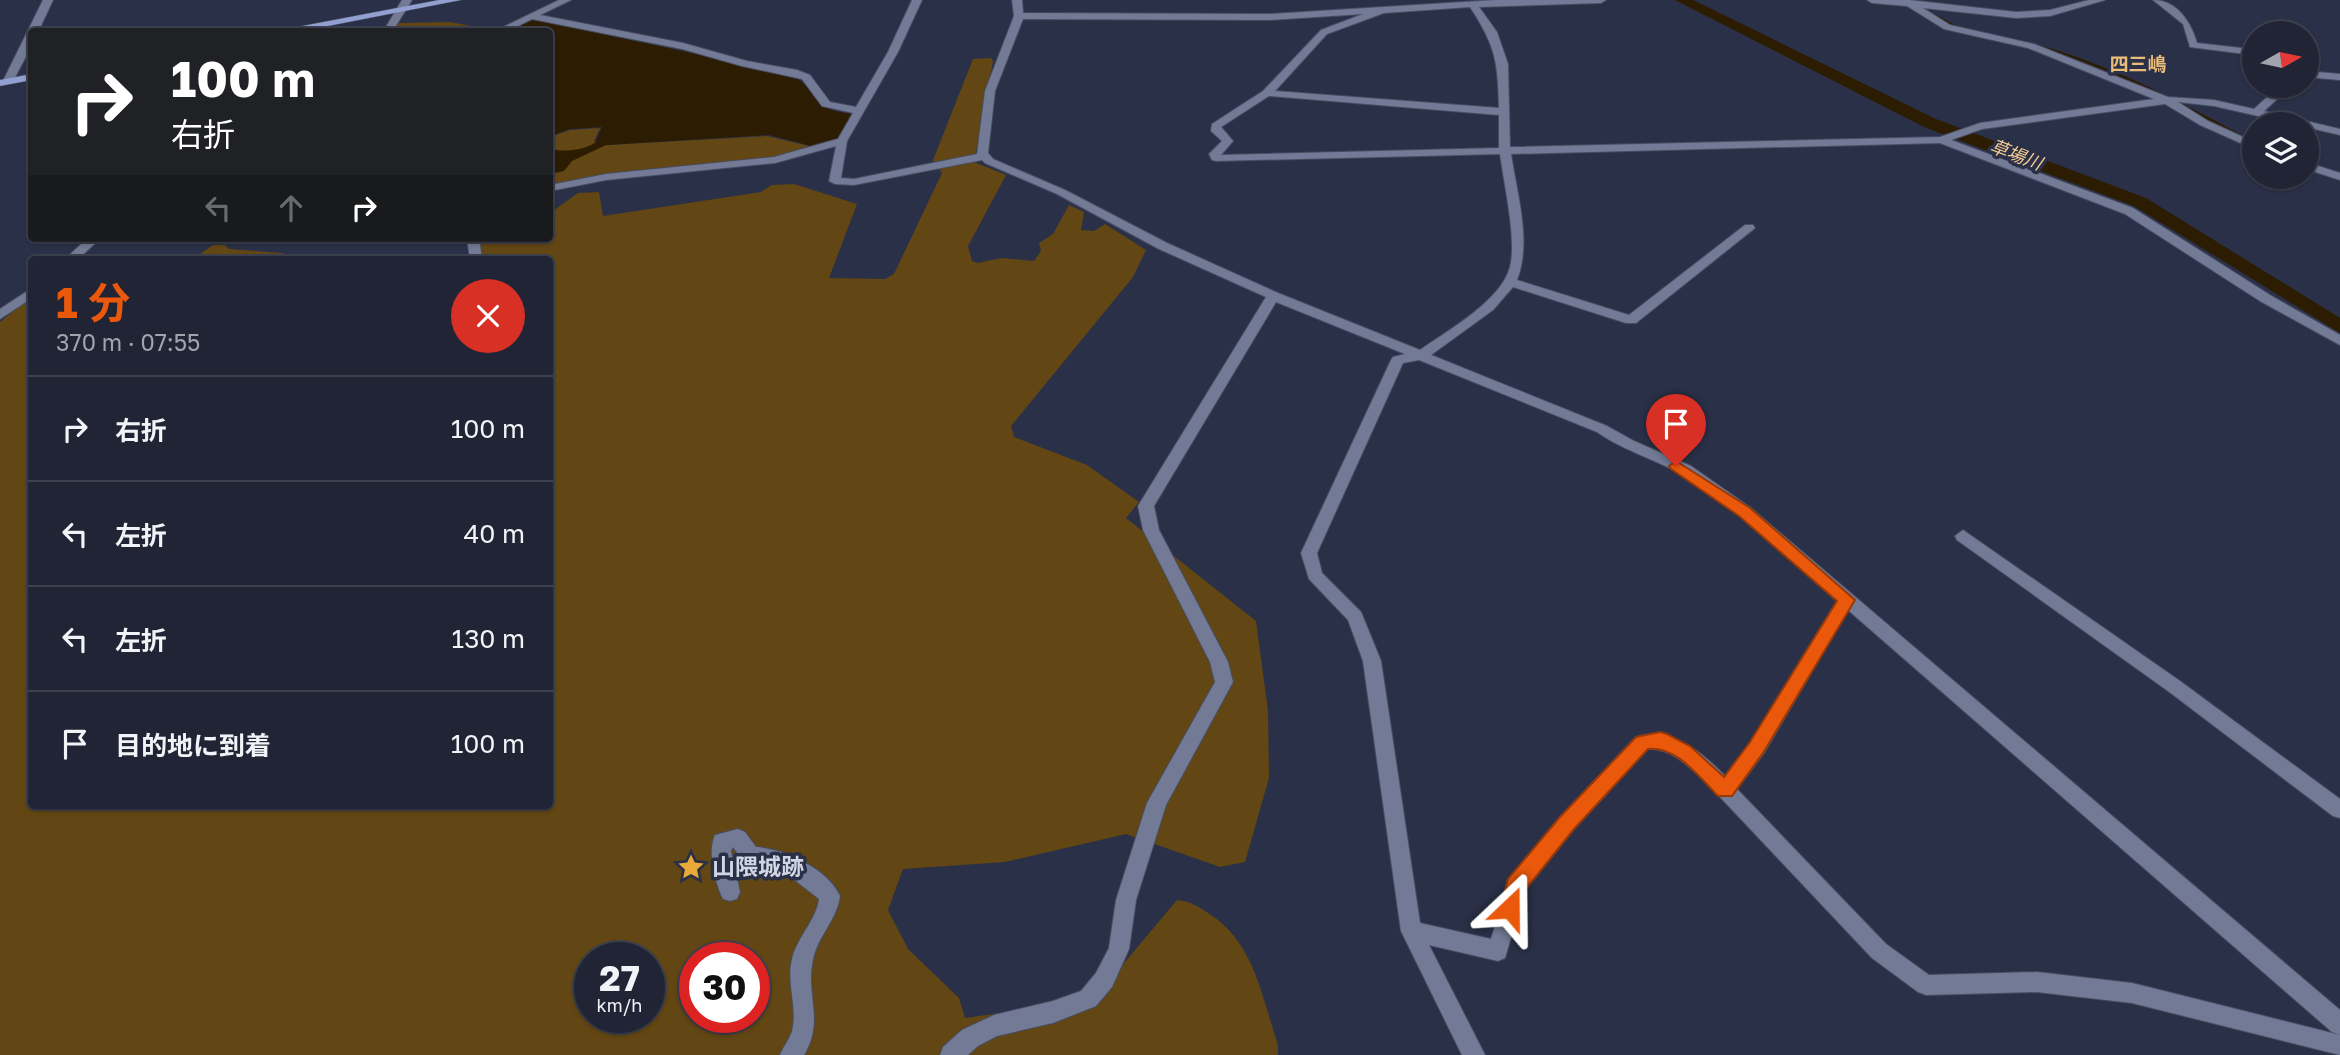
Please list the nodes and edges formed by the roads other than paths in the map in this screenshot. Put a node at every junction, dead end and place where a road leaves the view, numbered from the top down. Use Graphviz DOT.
graph roads {
  1 [pos="48,0"];
  2 [pos="456,0"];
  3 [pos="566,0"];
  4 [pos="917,0"];
  5 [pos="1017,0"];
  6 [pos="1601,0"];
  7 [pos="1872,0"];
  8 [pos="2101,0"];
  9 [pos="2158,0"];
  10 [pos="1905,1"];
  11 [pos="406,4"];
  12 [pos="1473,4"];
  13 [pos="1380,5"];
  14 [pos="529,16"];
  15 [pos="1019,16"];
  16 [pos="34,28"];
  17 [pos="295,28"];
  18 [pos="390,28"];
  19 [pos="505,28"];
  20 [pos="28,40"];
  21 [pos="2242,50"];
  22 [pos="2319,75"];
  23 [pos="2340,76"];
  24 [pos="28,78"];
  25 [pos="4,82"];
  26 [pos="1267,93"];
  27 [pos="2273,98"];
  28 [pos="2166,100"];
  29 [pos="859,111"];
  30 [pos="1504,112"];
  31 [pos="2251,112"];
  32 [pos="2257,112"];
  33 [pos="2319,127"];
  34 [pos="2340,132"];
  35 [pos="1941,140"];
  36 [pos="2242,140"];
  37 [pos="842,141"];
  38 [pos="1505,150"];
  39 [pos="983,156"];
  40 [pos="2319,169"];
  41 [pos="2340,177"];
  42 [pos="553,187"];
  43 [pos="1749,228"];
  44 [pos="90,242"];
  45 [pos="74,256"];
  46 [pos="1510,282"];
  47 [pos="28,295"];
  48 [pos="1273,296"];
  49 [pos="0,315"];
  50 [pos="2340,341"];
  51 [pos="1422,355"];
  52 [pos="1963,536"];
  53 [pos="1846,600"];
  54 [pos="1725,790"];
  55 [pos="2340,810"];
  56 [pos="730,892"];
  57 [pos="1411,931"];
  58 [pos="2340,1024"];
  59 [pos="2340,1046"];
  60 [pos="1472,1054"];
  61 [pos="791,1055"];
  62 [pos="951,1055"];
  1 -- 16 [label="street"];
  2 -- 11 [label="main road"];
  3 -- 14 [label="street"];
  4 -- 29 [label="street"];
  5 -- 15 [label="street"];
  6 -- 12 [label="street"];
  7 -- 10 [label="street"];
  8 -- 10 [label="street"];
  9 -- 21 [label="street"];
  10 -- 28 [label="street"];
  11 -- 17 [label="main road"];
  11 -- 18 [label="street"];
  12 -- 13 [label="street"];
  12 -- 30 [label="street"];
  13 -- 15 [label="street"];
  13 -- 26 [label="street"];
  14 -- 19 [label="street"];
  14 -- 29 [label="street"];
  15 -- 39 [label="street"];
  20 -- 25 [label="street"];
  22 -- 23 [label="street"];
  24 -- 25 [label="main road"];
  26 -- 30 [label="street"];
  26 -- 38 [label="street"];
  27 -- 32 [label="street"];
  28 -- 31 [label="street"];
  28 -- 35 [label="street"];
  28 -- 36 [label="street"];
  29 -- 37 [label="street"];
  30 -- 38 [label="street"];
  33 -- 34 [label="street"];
  35 -- 38 [label="street"];
  35 -- 50 [label="street"];
  37 -- 39 [label="street"];
  37 -- 42 [label="street"];
  38 -- 46 [label="street"];
  39 -- 48 [label="street"];
  40 -- 41 [label="street"];
  43 -- 46 [label="street"];
  44 -- 45 [label="street"];
  46 -- 51 [label="street"];
  47 -- 49 [label="street"];
  48 -- 51 [label="street"];
  48 -- 62 [label="street"];
  51 -- 53 [label="street"];
  51 -- 57 [label="street"];
  52 -- 55 [label="street"];
  53 -- 54 [label="street"];
  53 -- 58 [label="street"];
  54 -- 57 [label="street"];
  54 -- 59 [label="street"];
  56 -- 61 [label="street"];
  57 -- 60 [label="street"];
}
